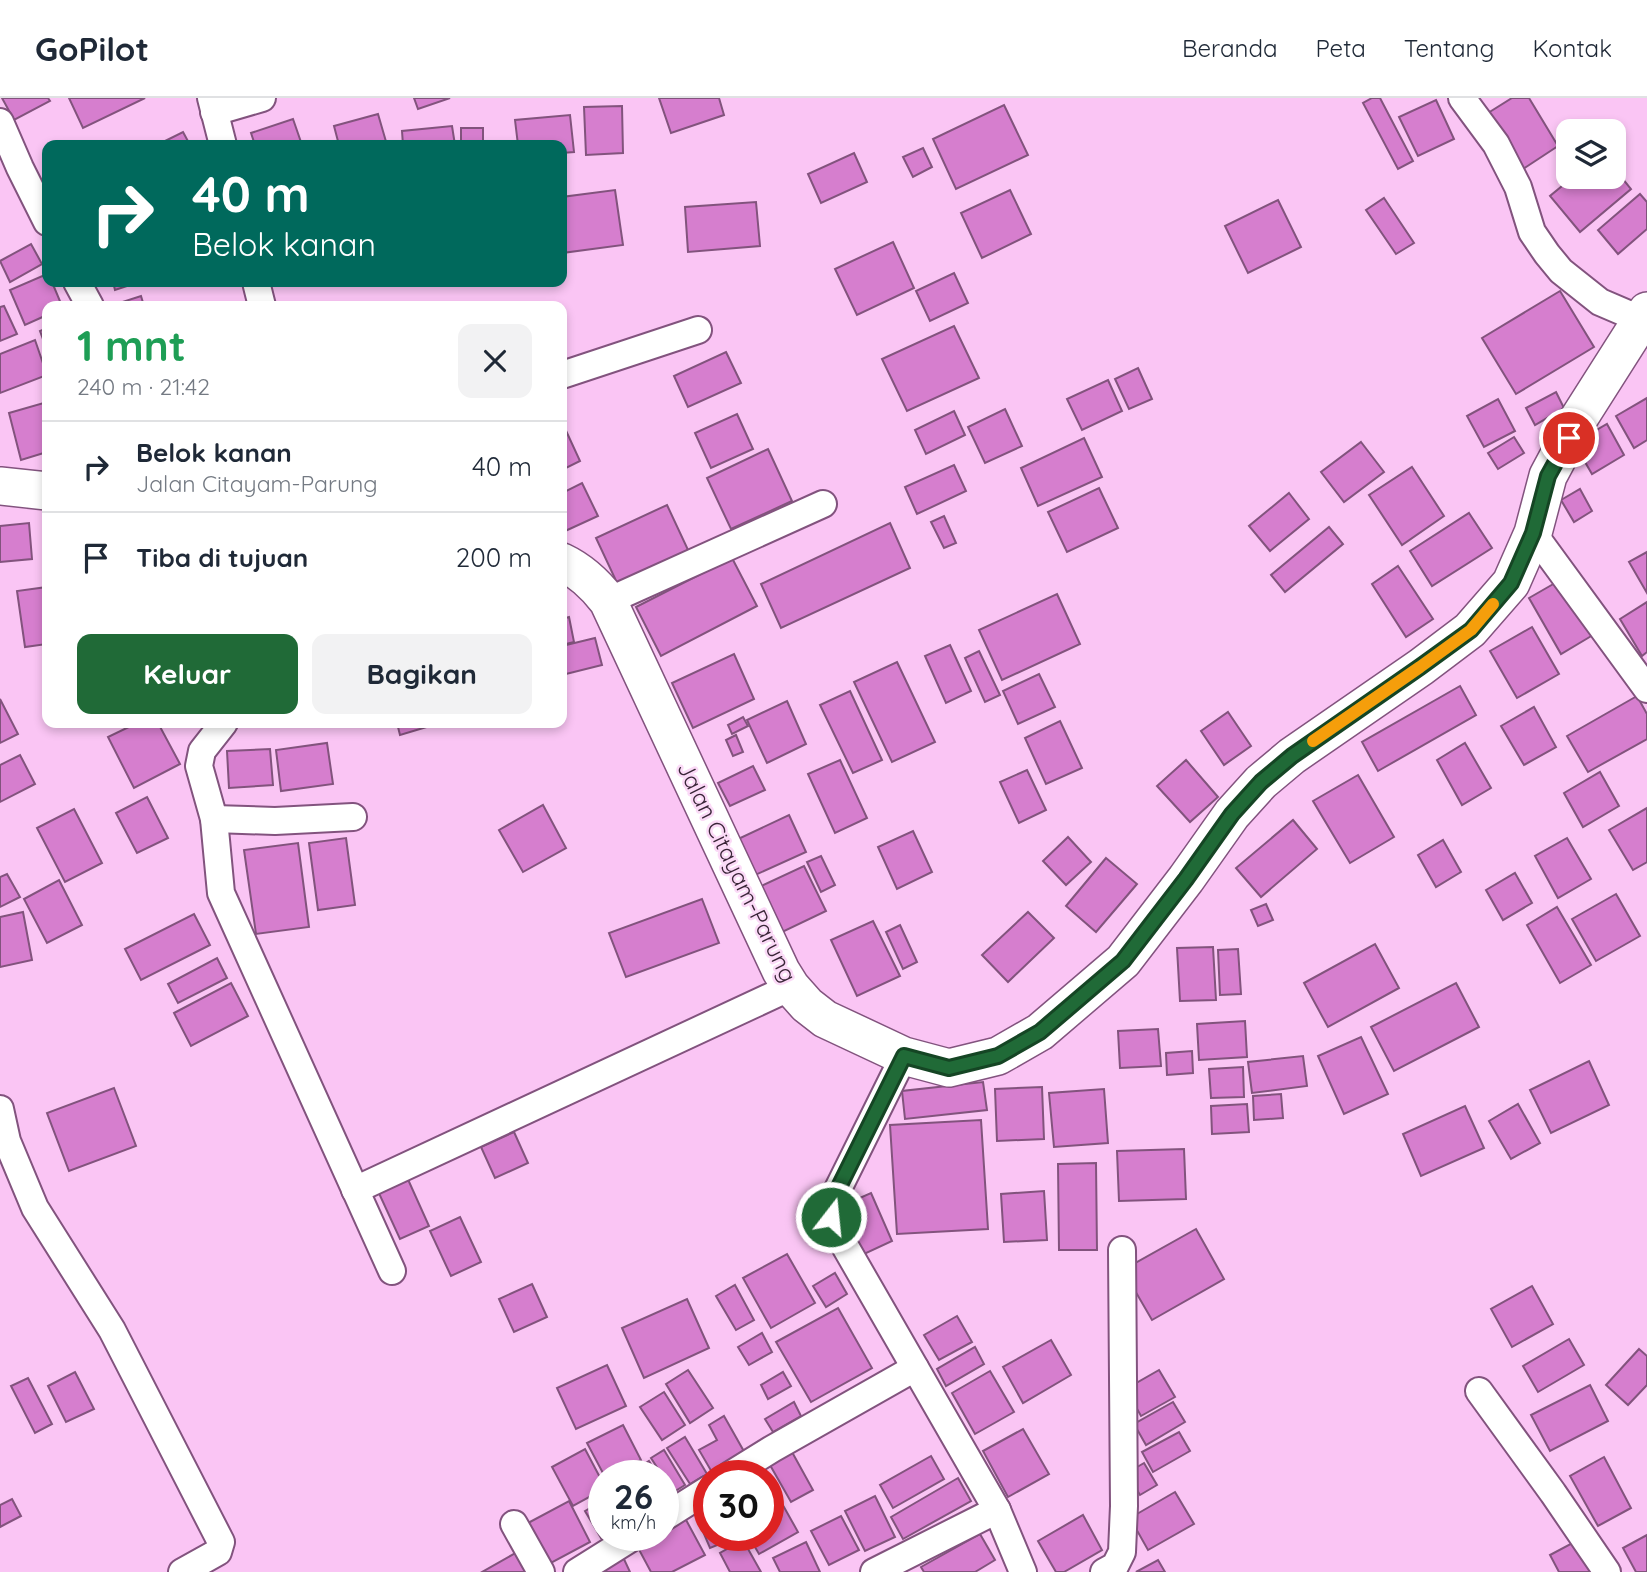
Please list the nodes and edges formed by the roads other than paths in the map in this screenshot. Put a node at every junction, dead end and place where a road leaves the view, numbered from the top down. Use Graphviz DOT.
graph roads {
  1 [pos="262,98"];
  2 [pos="1462,98"];
  3 [pos="213,105"];
  4 [pos="0,122"];
  5 [pos="222,140"];
  6 [pos="42,212"];
  7 [pos="1645,315"];
  8 [pos="698,330"];
  9 [pos="567,373"];
  10 [pos="0,486"];
  11 [pos="42,490"];
  12 [pos="823,504"];
  13 [pos="1533,533"];
  14 [pos="567,564"];
  15 [pos="608,601"];
  16 [pos="1647,689"];
  17 [pos="220,728"];
  18 [pos="353,817"];
  19 [pos="214,819"];
  20 [pos="791,987"];
  21 [pos="904,1056"];
  22 [pos="0,1109"];
  23 [pos="355,1190"];
  24 [pos="1122,1250"];
  25 [pos="392,1271"];
  26 [pos="915,1368"];
  27 [pos="1479,1391"];
  28 [pos="754,1460"];
  29 [pos="997,1510"];
  30 [pos="514,1524"];
  31 [pos="610,1551"];
  32 [pos="183,1572"];
  33 [pos="541,1572"];
  34 [pos="577,1572"];
  35 [pos="874,1572"];
  36 [pos="1023,1572"];
  37 [pos="1104,1572"];
  38 [pos="1607,1572"];
  1 -- 3 [label="street"];
  2 -- 7 [label="street"];
  3 -- 5 [label="street"];
  4 -- 6 [label="street"];
  7 -- 13 [label="street, Jalan Citayam-Parung"];
  8 -- 9 [label="street"];
  10 -- 11 [label="street"];
  12 -- 15 [label="street"];
  13 -- 16 [label="street"];
  13 -- 21 [label="street, Jalan Citayam-Parung"];
  14 -- 15 [label="street, Jalan Citayam-Parung"];
  15 -- 20 [label="street, Jalan Citayam-Parung"];
  17 -- 19 [label="street"];
  18 -- 19 [label="street"];
  19 -- 23 [label="street"];
  20 -- 21 [label="street, Jalan Citayam-Parung"];
  20 -- 23 [label="street"];
  21 -- 26 [label="street"];
  22 -- 32 [label="street"];
  23 -- 25 [label="street"];
  24 -- 37 [label="street"];
  26 -- 28 [label="street"];
  26 -- 29 [label="street"];
  27 -- 38 [label="street"];
  29 -- 35 [label="street"];
  29 -- 36 [label="street"];
  30 -- 33 [label="street"];
  31 -- 34 [label="street"];
}
